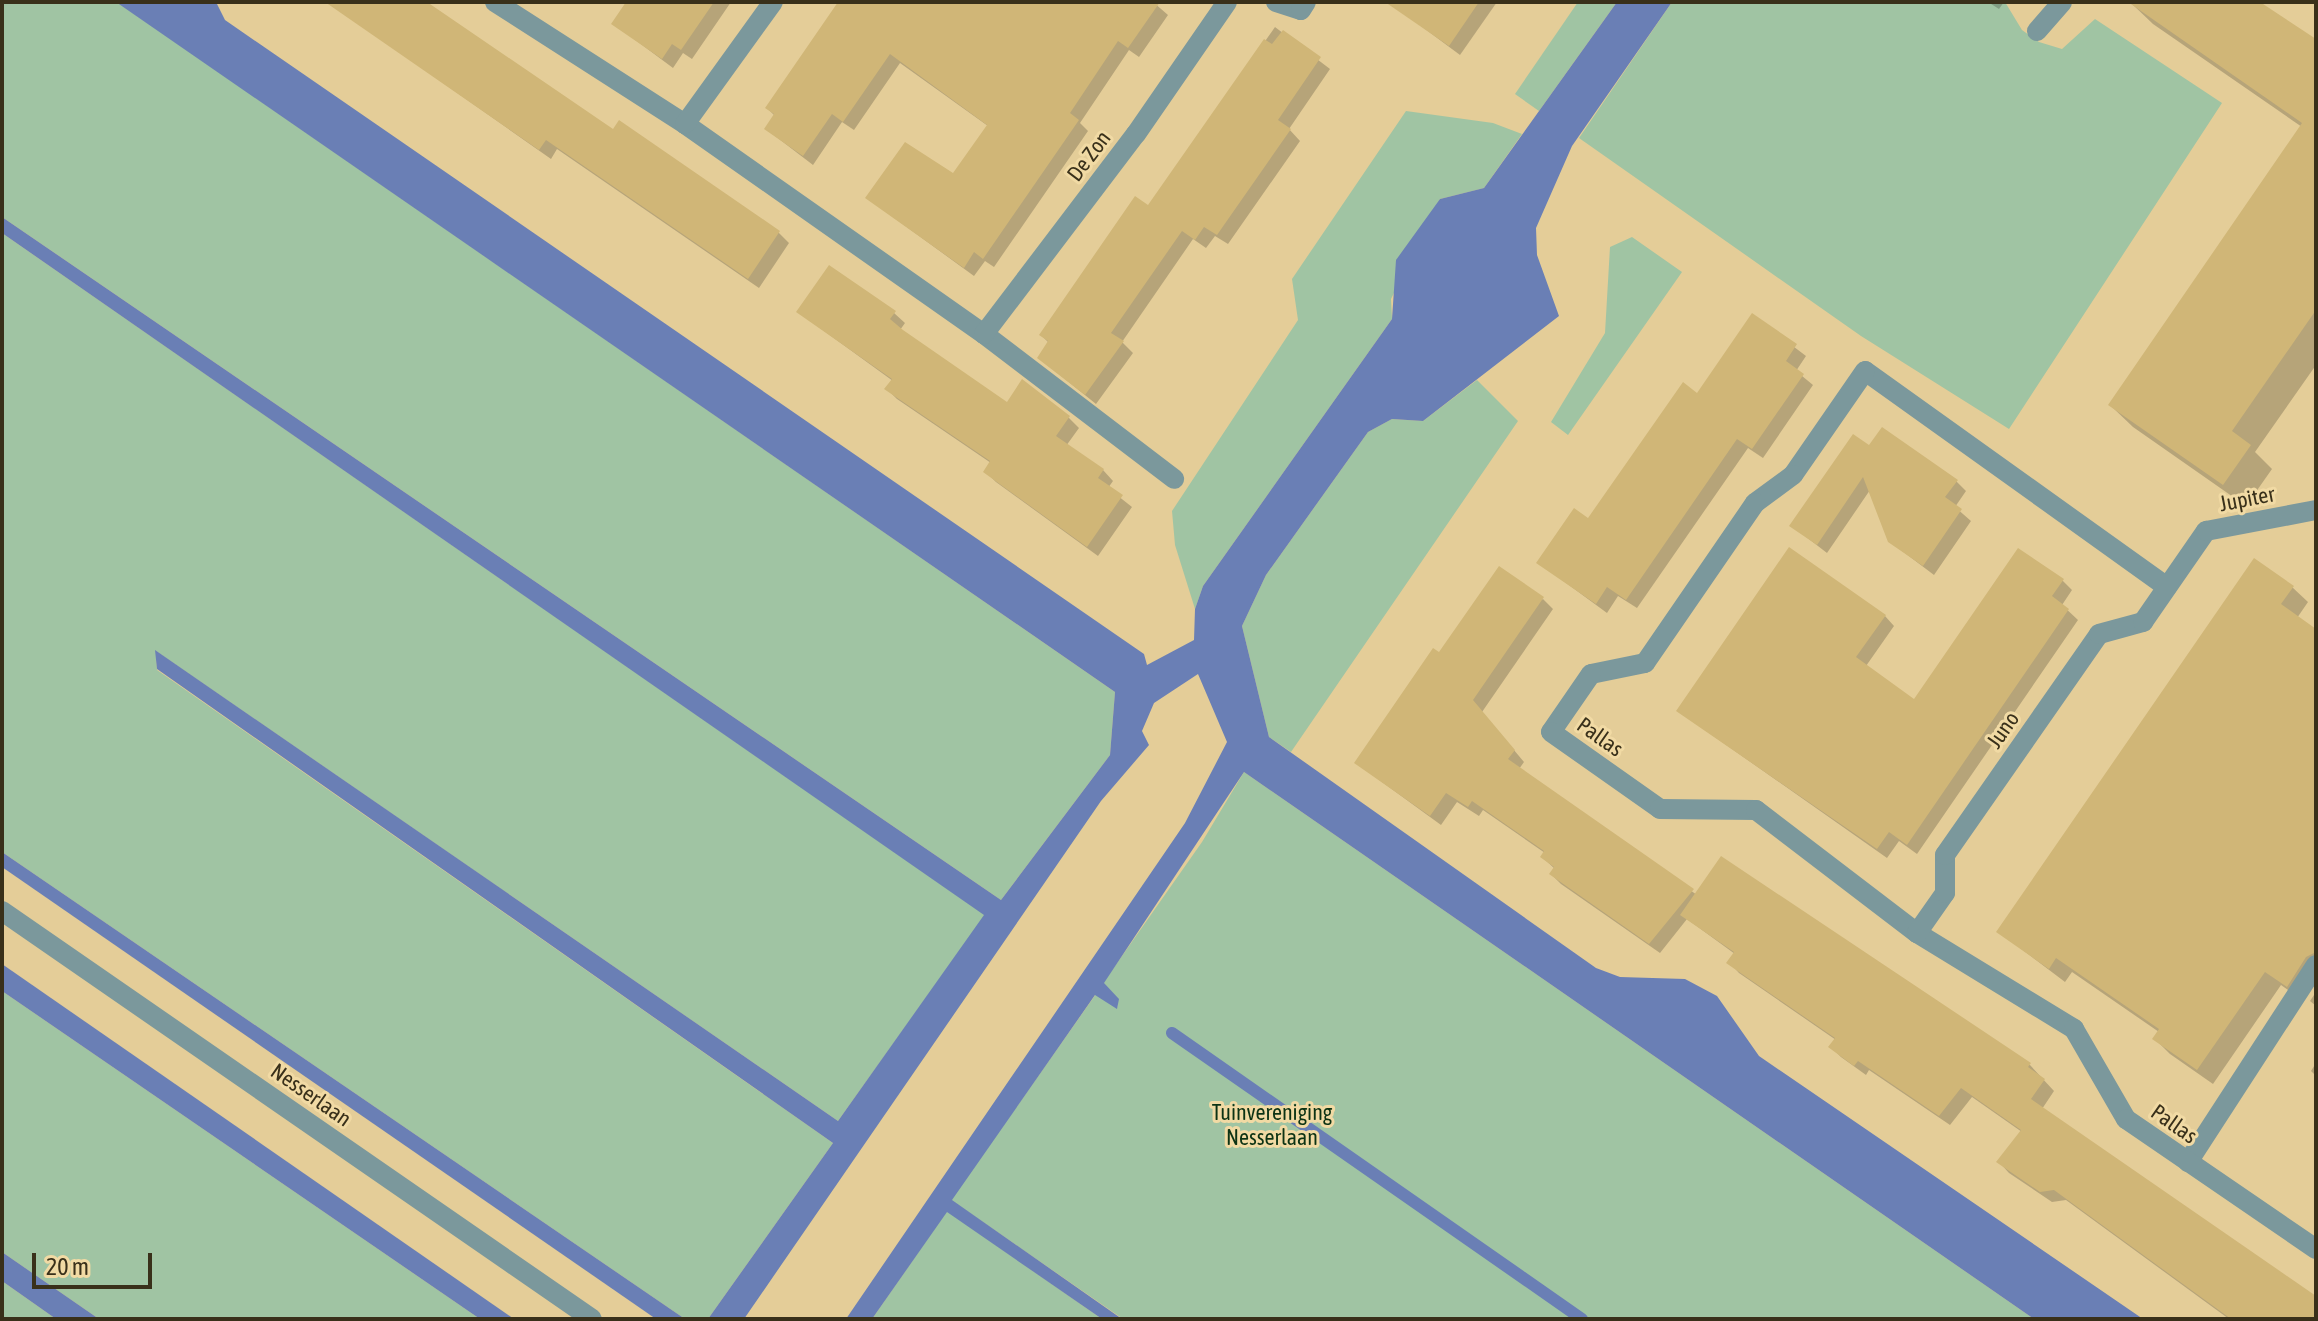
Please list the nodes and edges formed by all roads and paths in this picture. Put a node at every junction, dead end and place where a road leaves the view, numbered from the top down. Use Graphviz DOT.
graph roads {
  1 [pos="495,2"];
  2 [pos="773,2"];
  3 [pos="1227,2"];
  4 [pos="1276,2"];
  5 [pos="1306,2"];
  6 [pos="2062,2"];
  7 [pos="2037,31"];
  8 [pos="685,124"];
  9 [pos="984,334"];
  10 [pos="1174,479"];
  11 [pos="2316,510"];
  12 [pos="2167,587"];
  13 [pos="2,911"];
  14 [pos="1917,933"];
  15 [pos="2316,965"];
  16 [pos="2188,1162"];
  17 [pos="2316,1249"];
  18 [pos="592,1319"];
  1 -- 8 [label="street"];
  2 -- 8 [label="street"];
  3 -- 9 [label="street, De Zon"];
  4 -- 5 [label="street"];
  6 -- 7 [label="street"];
  8 -- 9 [label="street"];
  9 -- 10 [label="street"];
  11 -- 12 [label="street, Jupiter"];
  12 -- 14 [label="street, Juno"];
  12 -- 14 [label="street, Pallas"];
  13 -- 18 [label="street, Nesserlaan"];
  14 -- 16 [label="street, Pallas"];
  15 -- 16 [label="street"];
  16 -- 17 [label="street, Pallas"];
}
